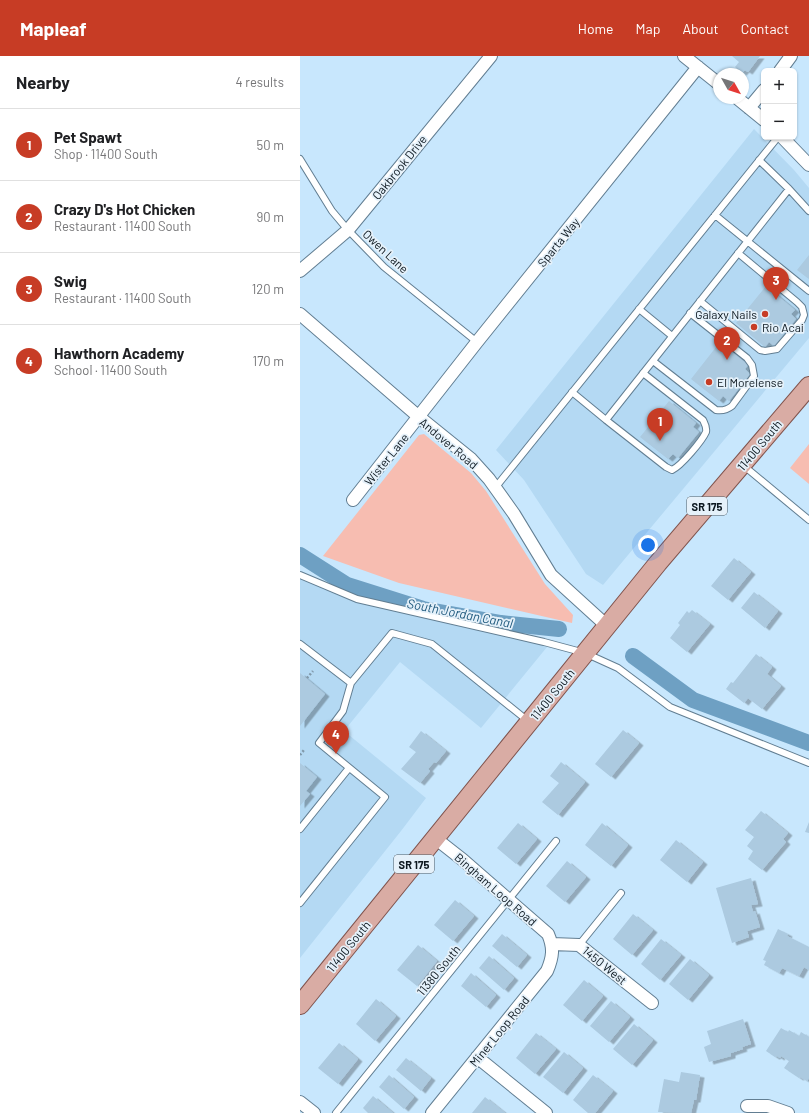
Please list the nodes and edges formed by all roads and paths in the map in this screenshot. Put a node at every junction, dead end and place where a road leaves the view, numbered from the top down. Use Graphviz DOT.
graph roads {
  1 [pos="491,56"];
  2 [pos="684,56"];
  3 [pos="791,56"];
  4 [pos="698,67"];
  5 [pos="782,68"];
  6 [pos="713,79"];
  7 [pos="761,94"];
  8 [pos="744,104"];
  9 [pos="749,108"];
  10 [pos="761,118"];
  11 [pos="776,140"];
  12 [pos="785,140"];
  13 [pos="300,158"];
  14 [pos="759,160"];
  15 [pos="809,165"];
  16 [pos="789,188"];
  17 [pos="809,211"];
  18 [pos="715,215"];
  19 [pos="348,230"];
  20 [pos="748,241"];
  21 [pos="738,253"];
  22 [pos="300,271"];
  23 [pos="809,291"];
  24 [pos="700,301"];
  25 [pos="639,309"];
  26 [pos="690,313"];
  27 [pos="300,314"];
  28 [pos="672,336"];
  29 [pos="477,342"];
  30 [pos="653,360"];
  31 [pos="643,373"];
  32 [pos="809,386"];
  33 [pos="572,392"];
  34 [pos="419,417"];
  35 [pos="606,420"];
  36 [pos="743,465"];
  37 [pos="495,488"];
  38 [pos="353,500"];
  39 [pos="809,520"];
  40 [pos="300,575"];
  41 [pos="606,626"];
  42 [pos="300,644"];
  43 [pos="585,653"];
  44 [pos="313,671"];
  45 [pos="307,678"];
  46 [pos="351,683"];
  47 [pos="529,722"];
  48 [pos="304,750"];
  49 [pos="300,754"];
  50 [pos="809,764"];
  51 [pos="349,768"];
  52 [pos="300,829"];
  53 [pos="435,838"];
  54 [pos="556,841"];
  55 [pos="621,894"];
  56 [pos="508,901"];
  57 [pos="300,903"];
  58 [pos="552,944"];
  59 [pos="579,944"];
  60 [pos="652,1003"];
  61 [pos="300,1006"];
  62 [pos="477,1058"];
  63 [pos="300,1102"];
  64 [pos="747,1106"];
  65 [pos="314,1113"];
  66 [pos="336,1113"];
  67 [pos="432,1113"];
  68 [pos="546,1113"];
  69 [pos="788,1113"];
  1 -- 19 [label="street, Oakbrook Drive"];
  2 -- 4 [label="street"];
  3 -- 5 [label="street"];
  4 -- 6 [label="street"];
  4 -- 29 [label="street, Sparta Way"];
  7 -- 9 [label="street"];
  8 -- 9 [label="street"];
  9 -- 10 [label="street"];
  11 -- 14 [label="lane"];
  12 -- 15 [label="street"];
  13 -- 19 [label="lane, Owen Lane"];
  14 -- 16 [label="lane"];
  14 -- 18 [label="lane"];
  16 -- 17 [label="lane"];
  16 -- 20 [label="lane"];
  18 -- 20 [label="lane"];
  18 -- 25 [label="lane"];
  19 -- 22 [label="street, Oakbrook Drive"];
  19 -- 29 [label="lane, Owen Lane"];
  20 -- 21 [label="lane"];
  20 -- 23 [label="lane"];
  21 -- 24 [label="lane"];
  21 -- 24 [label="lane"];
  24 -- 26 [label="lane"];
  25 -- 28 [label="lane"];
  25 -- 33 [label="lane"];
  26 -- 28 [label="lane"];
  26 -- 30 [label="lane"];
  27 -- 34 [label="street, Andover Road"];
  28 -- 30 [label="lane"];
  29 -- 34 [label="street, Sparta Way"];
  30 -- 31 [label="lane"];
  31 -- 35 [label="lane"];
  31 -- 35 [label="lane"];
  32 -- 36 [label="main road, 11400 South / SR 175"];
  33 -- 35 [label="lane"];
  33 -- 37 [label="lane"];
  34 -- 37 [label="street, Andover Road"];
  34 -- 38 [label="street, Wister Lane"];
  36 -- 39 [label="lane"];
  36 -- 41 [label="main road, 11400 South / SR 175"];
  37 -- 41 [label="street, Andover Road"];
  40 -- 43 [label="lane"];
  41 -- 43 [label="main road, 11400 South / SR 175"];
  42 -- 46 [label="lane"];
  43 -- 47 [label="main road, 11400 South / SR 175"];
  43 -- 50 [label="lane"];
  44 -- 45 [label="path"];
  46 -- 47 [label="lane"];
  46 -- 51 [label="lane"];
  47 -- 53 [label="main road, 11400 South / SR 175"];
  48 -- 49 [label="path"];
  51 -- 52 [label="lane"];
  51 -- 57 [label="lane"];
  53 -- 56 [label="street, Bingham Loop Road"];
  53 -- 61 [label="main road, 11400 South / SR 175"];
  54 -- 56 [label="lane, 11380 South"];
  55 -- 59 [label="lane"];
  56 -- 58 [label="street, Bingham Loop Road"];
  56 -- 66 [label="lane, 11380 South"];
  58 -- 59 [label="street, 1450 West"];
  58 -- 62 [label="street, Miner Loop Road"];
  59 -- 60 [label="street, 1450 West"];
  62 -- 67 [label="street, Miner Loop Road"];
  62 -- 68 [label="street"];
  63 -- 65 [label="street"];
  64 -- 69 [label="street"];
}
